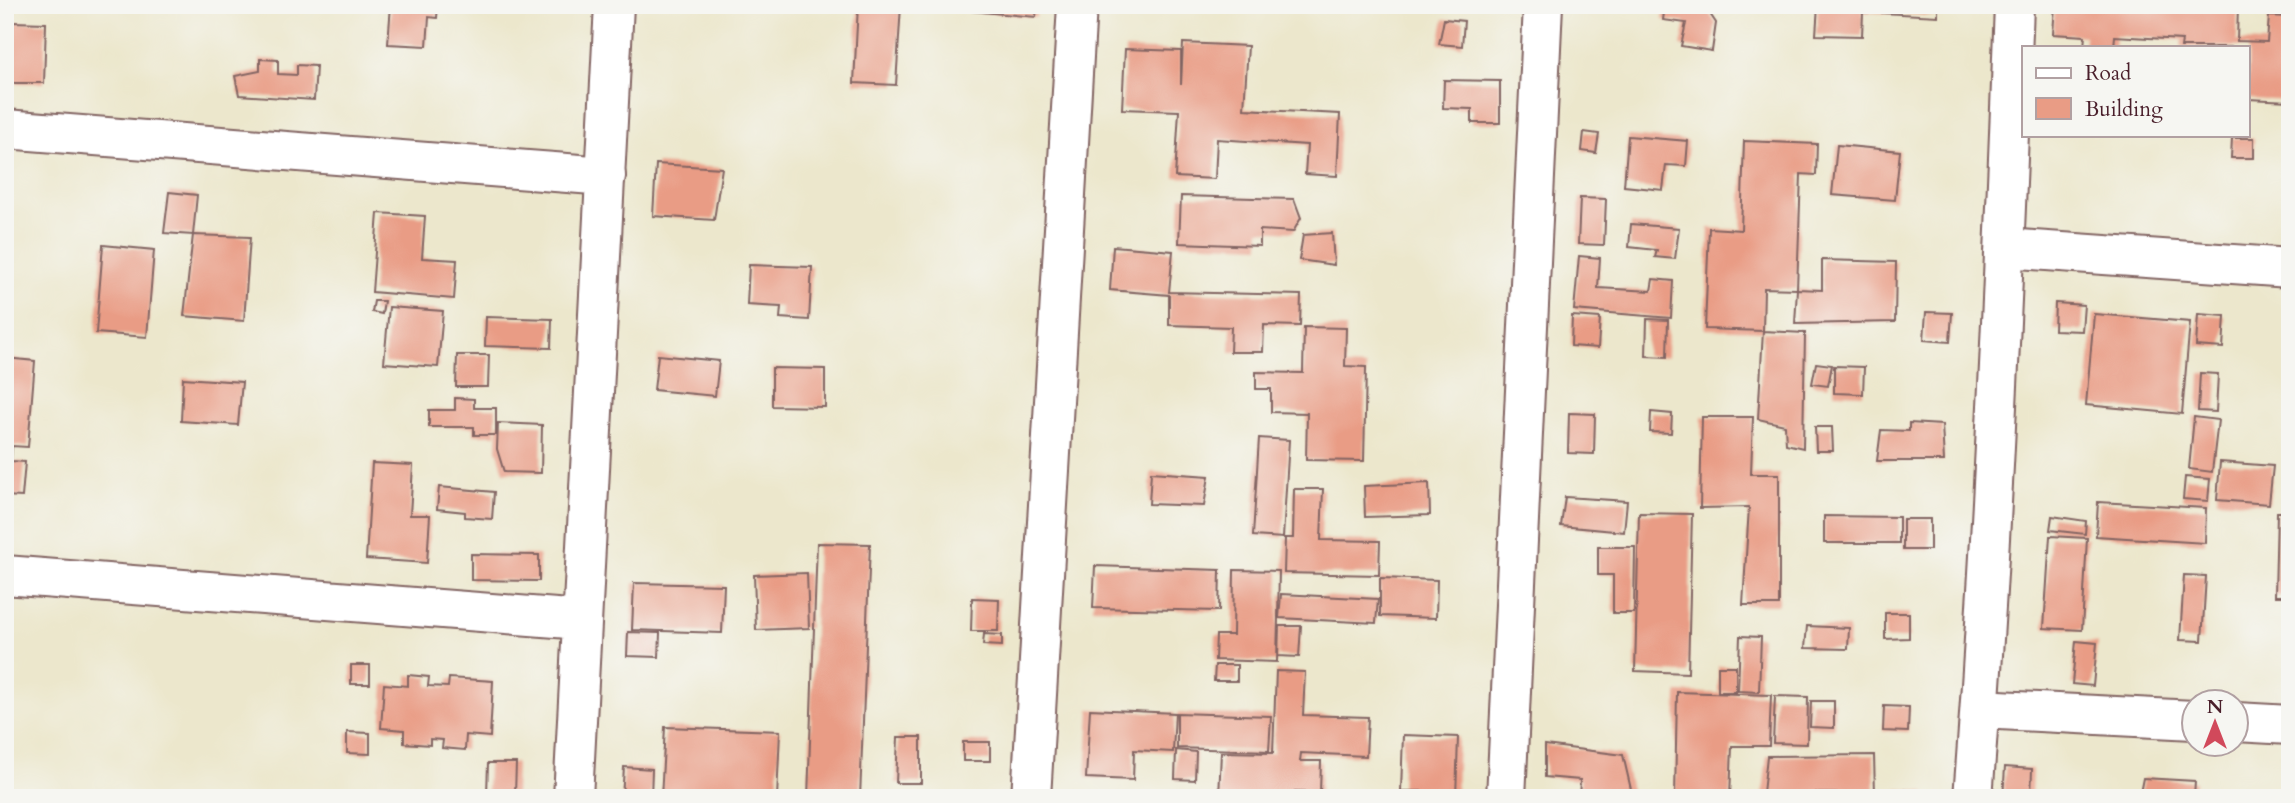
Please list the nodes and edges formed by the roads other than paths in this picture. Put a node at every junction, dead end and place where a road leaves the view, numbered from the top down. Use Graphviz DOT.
graph roads {
  1 [pos="614,5"];
  2 [pos="1077,5"];
  3 [pos="1543,5"];
  4 [pos="2014,5"];
  5 [pos="5,129"];
  6 [pos="606,176"];
  7 [pos="2005,248"];
  8 [pos="2290,268"];
  9 [pos="5,575"];
  10 [pos="582,620"];
  11 [pos="1980,709"];
  12 [pos="2180,719"];
  13 [pos="2250,723"];
  14 [pos="2290,725"];
  15 [pos="573,798"];
  16 [pos="1031,798"];
  17 [pos="1506,798"];
  18 [pos="1973,798"];
  1 -- 6 [label="street"];
  2 -- 16 [label="street"];
  3 -- 17 [label="street"];
  4 -- 7 [label="street"];
  5 -- 6 [label="street"];
  6 -- 10 [label="street"];
  7 -- 8 [label="street"];
  7 -- 11 [label="street"];
  9 -- 10 [label="street"];
  10 -- 15 [label="street"];
  11 -- 12 [label="street"];
  11 -- 18 [label="street"];
  13 -- 14 [label="street"];
}
